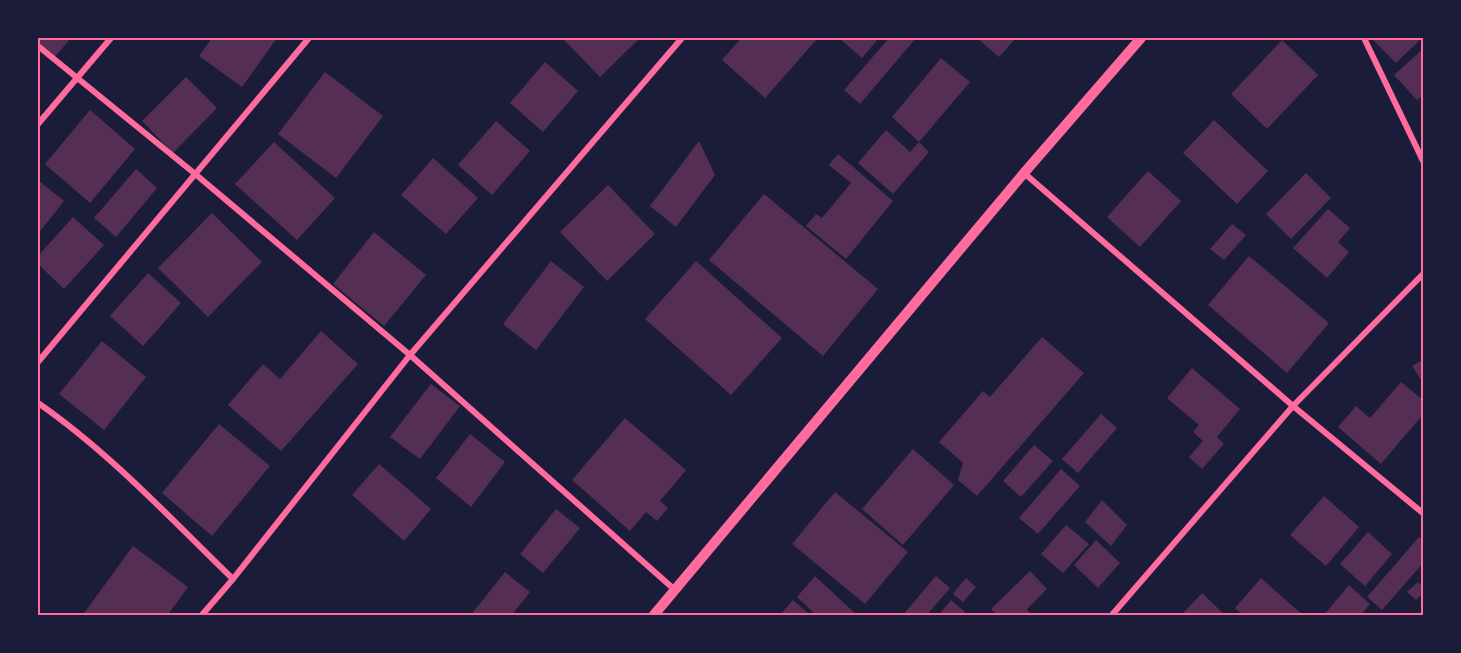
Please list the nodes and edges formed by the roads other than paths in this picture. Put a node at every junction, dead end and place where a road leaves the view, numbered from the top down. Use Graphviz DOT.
graph roads {
  1 [pos="111,38"];
  2 [pos="309,38"];
  3 [pos="682,38"];
  4 [pos="1141,38"];
  5 [pos="1364,38"];
  6 [pos="38,46"];
  7 [pos="76,77"];
  8 [pos="38,124"];
  9 [pos="1424,163"];
  10 [pos="1024,173"];
  11 [pos="194,174"];
  12 [pos="1424,273"];
  13 [pos="410,355"];
  14 [pos="38,362"];
  15 [pos="38,403"];
  16 [pos="1293,406"];
  17 [pos="1424,514"];
  18 [pos="232,579"];
  19 [pos="675,590"];
  20 [pos="201,615"];
  21 [pos="653,615"];
  22 [pos="1111,615"];
  1 -- 7 [label="street"];
  2 -- 11 [label="street"];
  3 -- 13 [label="street"];
  4 -- 10 [label="street"];
  5 -- 9 [label="street"];
  6 -- 7 [label="street"];
  7 -- 8 [label="street"];
  7 -- 11 [label="street"];
  10 -- 16 [label="street"];
  10 -- 19 [label="street"];
  11 -- 13 [label="street"];
  11 -- 14 [label="street"];
  12 -- 16 [label="street"];
  13 -- 18 [label="street"];
  13 -- 19 [label="street"];
  15 -- 18 [label="street"];
  16 -- 17 [label="street"];
  16 -- 22 [label="street"];
  18 -- 20 [label="street"];
  19 -- 21 [label="street"];
}
